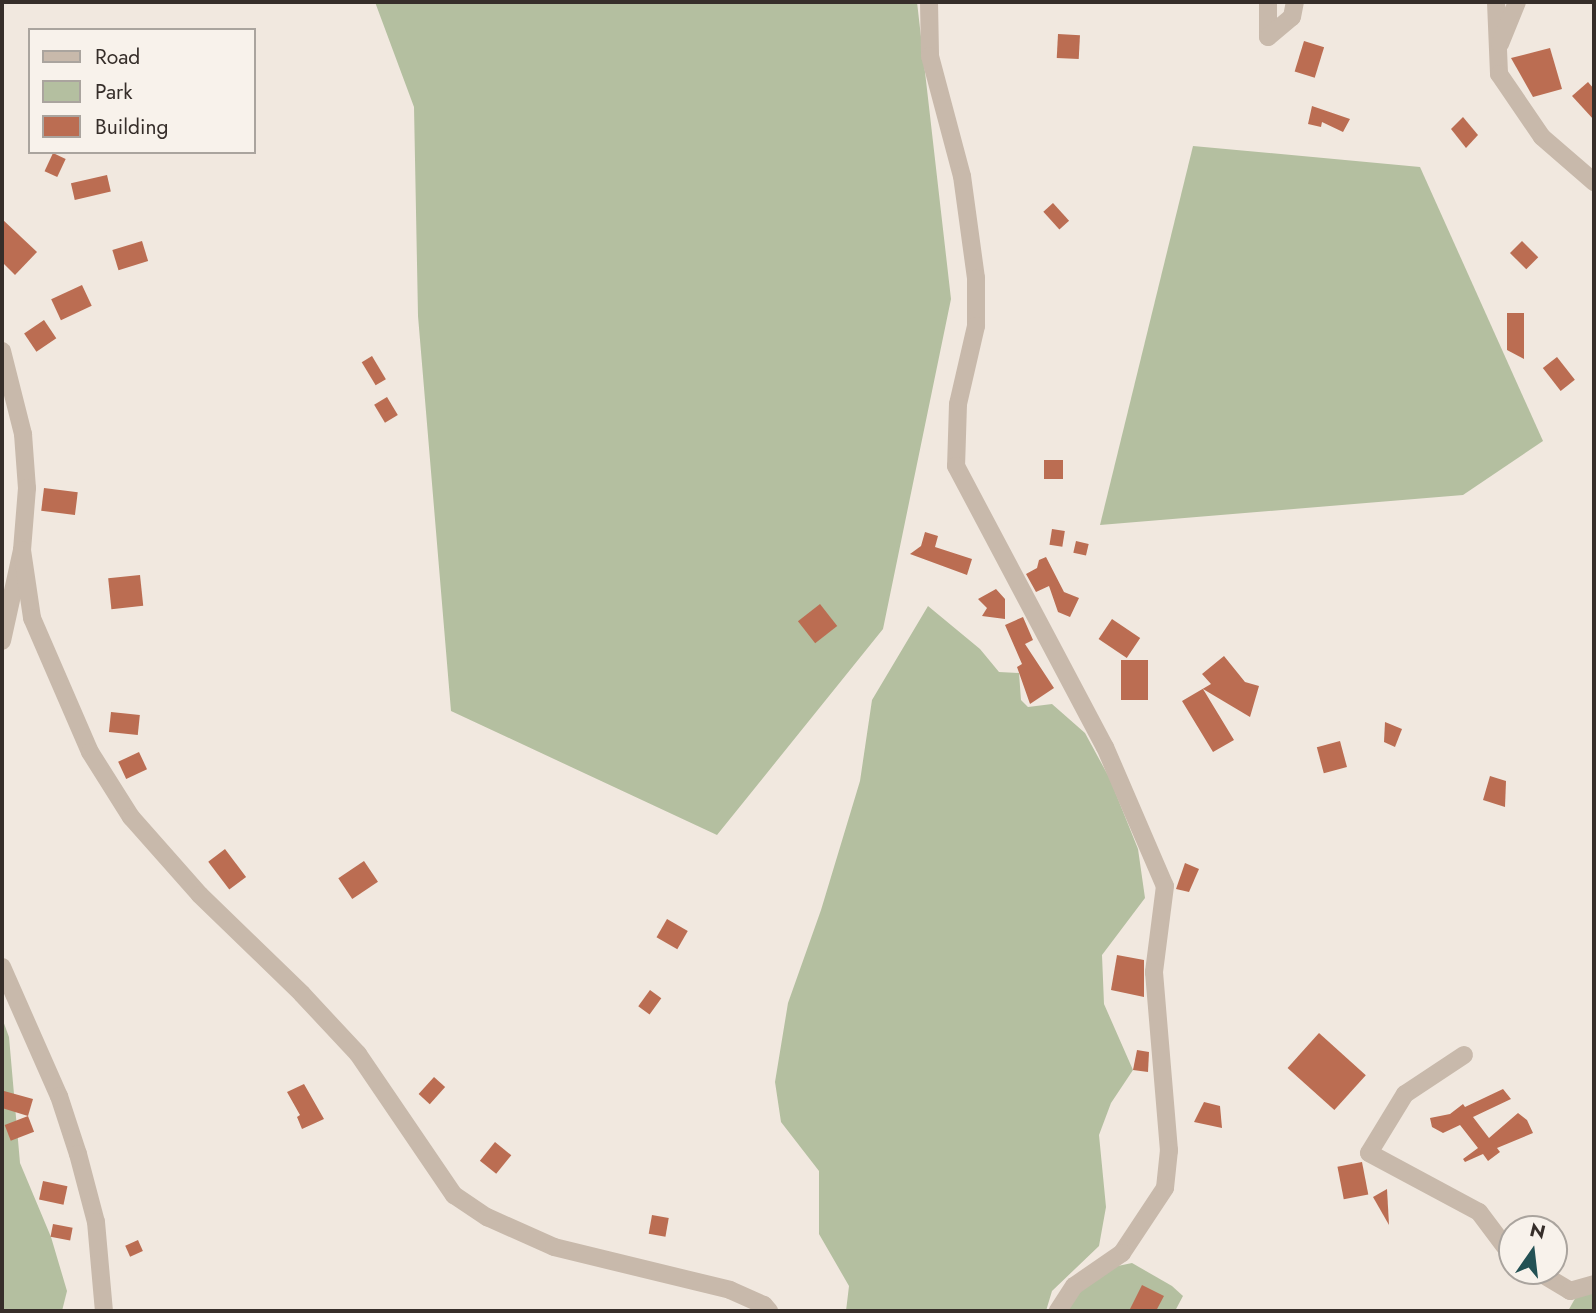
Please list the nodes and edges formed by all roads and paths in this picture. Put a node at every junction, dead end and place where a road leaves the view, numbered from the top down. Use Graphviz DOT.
graph roads {
  1 [pos="929,2"];
  2 [pos="1268,2"];
  3 [pos="1295,2"];
  4 [pos="1496,2"];
  5 [pos="1517,2"];
  6 [pos="1498,48"];
  7 [pos="1594,181"];
  8 [pos="2,351"];
  9 [pos="22,550"];
  10 [pos="2,641"];
  11 [pos="2,967"];
  12 [pos="1464,1055"];
  13 [pos="1498,1237"];
  14 [pos="1594,1284"];
  15 [pos="1560,1285"];
  16 [pos="104,1311"];
  17 [pos="769,1311"];
  18 [pos="1058,1311"];
  1 -- 18 [label="street"];
  2 -- 3 [label="street"];
  4 -- 6 [label="street"];
  5 -- 6 [label="street"];
  6 -- 7 [label="street"];
  8 -- 9 [label="street"];
  9 -- 10 [label="street"];
  9 -- 17 [label="street"];
  11 -- 16 [label="street"];
  12 -- 13 [label="street"];
  14 -- 15 [label="street"];
}
